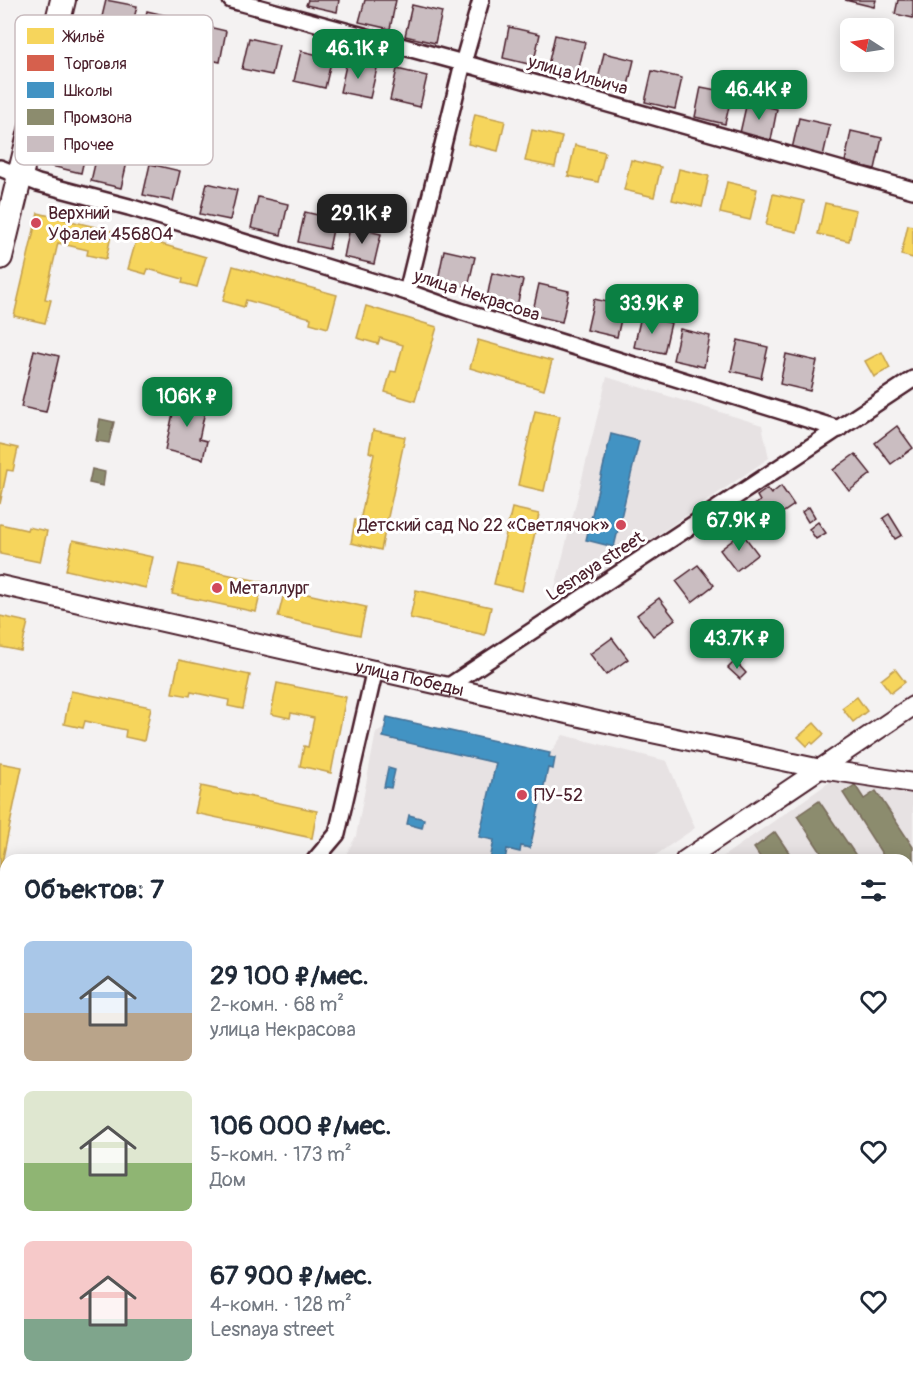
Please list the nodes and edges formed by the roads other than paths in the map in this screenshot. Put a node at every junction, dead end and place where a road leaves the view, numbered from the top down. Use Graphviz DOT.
graph roads {
  1 [pos="63,0"];
  2 [pos="231,0"];
  3 [pos="481,0"];
  4 [pos="58,15"];
  5 [pos="463,63"];
  6 [pos="15,156"];
  7 [pos="10,172"];
  8 [pos="913,190"];
  9 [pos="0,257"];
  10 [pos="407,292"];
  11 [pos="913,379"];
  12 [pos="839,429"];
  13 [pos="0,585"];
  14 [pos="375,669"];
  15 [pos="449,686"];
  16 [pos="913,706"];
  17 [pos="821,769"];
  18 [pos="913,783"];
  19 [pos="320,854"];
  20 [pos="694,854"];
  1 -- 4 [label="main road"];
  2 -- 5 [label="street, улица Ильича"];
  3 -- 5 [label="street"];
  5 -- 8 [label="street, улица Ильича"];
  5 -- 10 [label="street"];
  6 -- 7 [label="main road"];
  7 -- 9 [label="main road"];
  7 -- 10 [label="street, улица Некрасова"];
  10 -- 12 [label="street, улица Некрасова"];
  11 -- 12 [label="street, Lesnaya street"];
  12 -- 15 [label="street, Lesnaya street"];
  13 -- 14 [label="street, улица Победы"];
  14 -- 15 [label="street, улица Победы"];
  14 -- 19 [label="street"];
  15 -- 17 [label="street, улица Победы"];
  16 -- 17 [label="street"];
  17 -- 18 [label="street, улица Победы"];
  17 -- 20 [label="street"];
}
